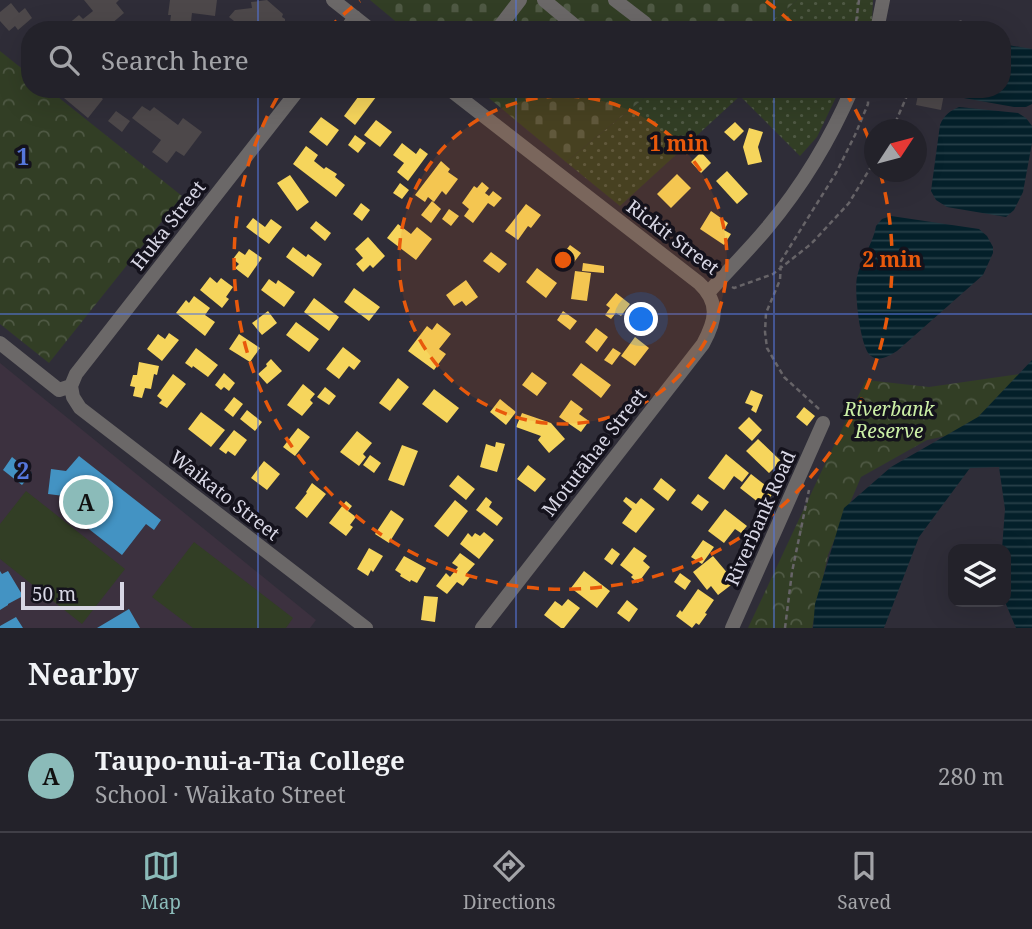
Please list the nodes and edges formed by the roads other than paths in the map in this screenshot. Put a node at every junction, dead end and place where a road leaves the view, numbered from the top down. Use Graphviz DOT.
graph roads {
  1 [pos="333,0"];
  2 [pos="520,0"];
  3 [pos="544,0"];
  4 [pos="615,0"];
  5 [pos="883,0"];
  6 [pos="355,18"];
  7 [pos="353,21"];
  8 [pos="359,21"];
  9 [pos="504,21"];
  10 [pos="569,21"];
  11 [pos="642,21"];
  12 [pos="879,21"];
  13 [pos="292,98"];
  14 [pos="460,98"];
  15 [pos="848,98"];
  16 [pos="709,292"];
  17 [pos="0,343"];
  18 [pos="71,387"];
  19 [pos="823,424"];
  20 [pos="366,628"];
  21 [pos="482,628"];
  22 [pos="732,628"];
  1 -- 6 [label="street"];
  2 -- 9 [label="street"];
  3 -- 10 [label="street"];
  4 -- 11 [label="street"];
  5 -- 12 [label="street"];
  6 -- 7 [label="street"];
  6 -- 8 [label="street"];
  13 -- 18 [label="street, Huka Street"];
  14 -- 16 [label="street, Rickit Street"];
  15 -- 16 [label="street, Rickit Street"];
  16 -- 21 [label="street, Motutāhae Street"];
  17 -- 18 [label="street"];
  18 -- 20 [label="street, Waikato Street"];
  19 -- 22 [label="street, Riverbank Road"];
}
